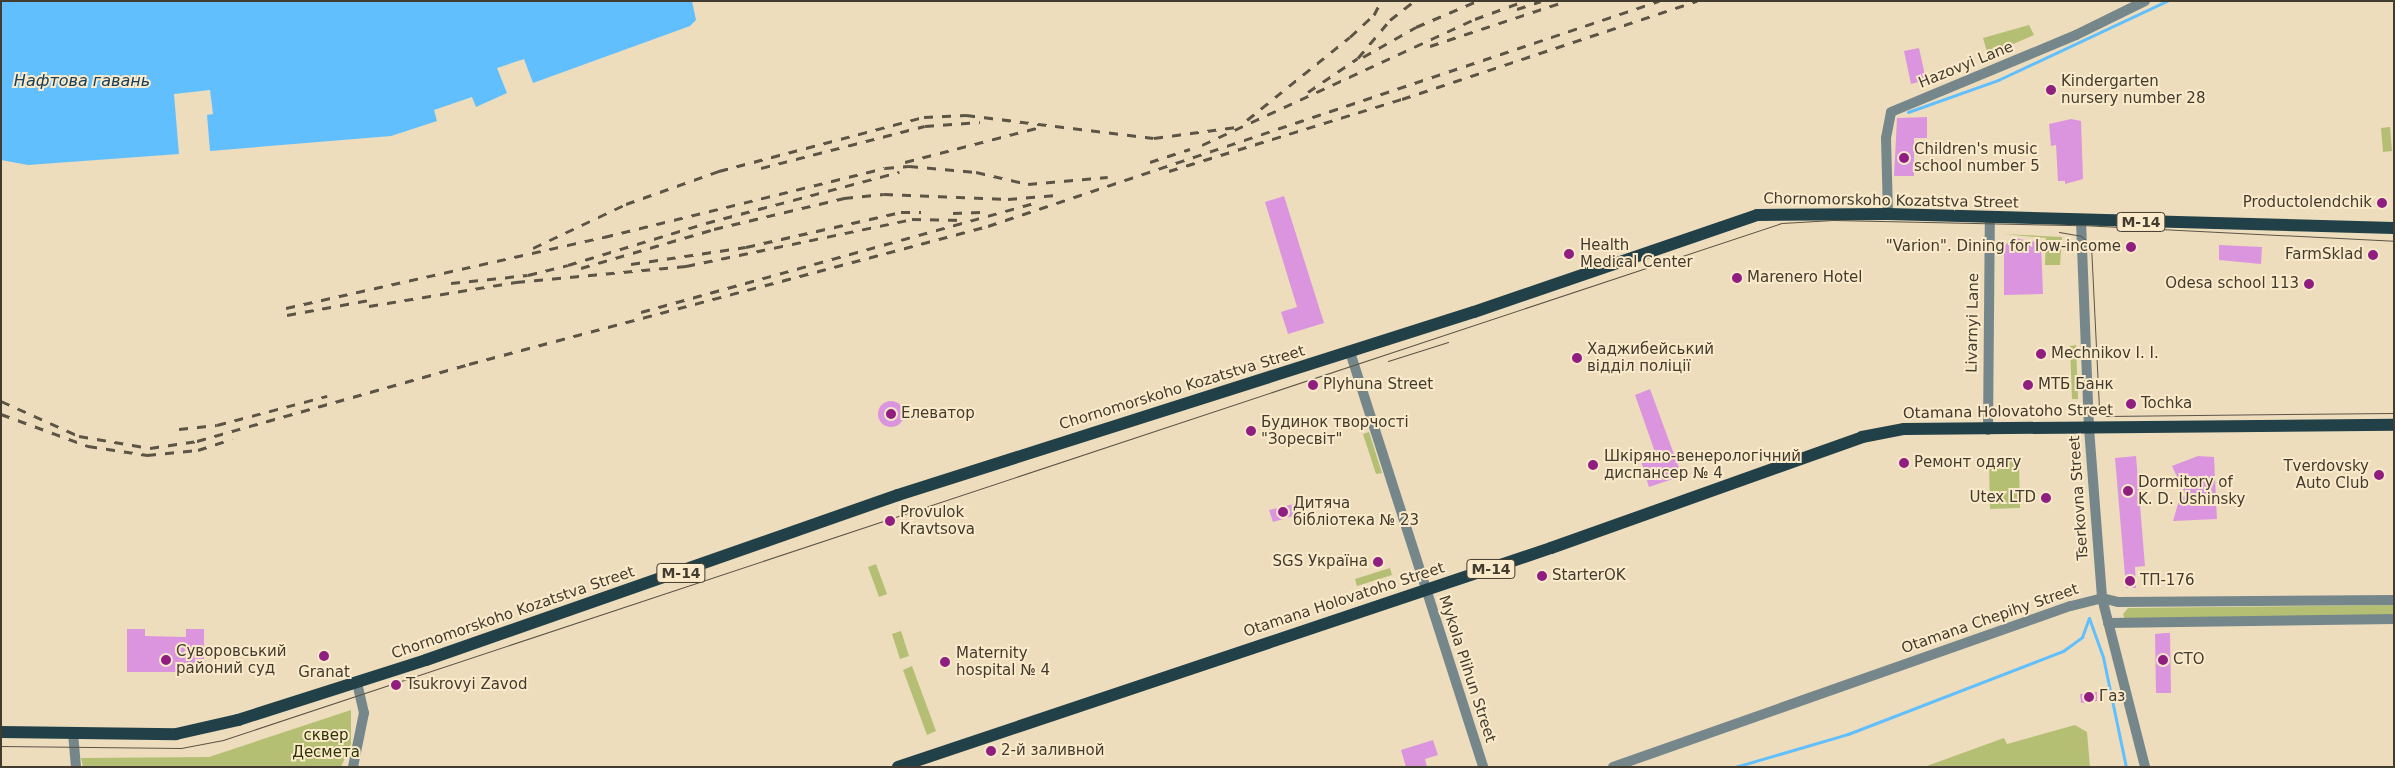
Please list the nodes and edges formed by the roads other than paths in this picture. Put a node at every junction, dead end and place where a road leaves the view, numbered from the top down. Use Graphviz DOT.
graph roads {
  1 [pos="2145,1"];
  2 [pos="1888,214"];
  3 [pos="1990,217"];
  4 [pos="2081,220"];
  5 [pos="2394,228"];
  6 [pos="1350,352"];
  7 [pos="2394,425"];
  8 [pos="2089,428"];
  9 [pos="1988,430"];
  10 [pos="1426,591"];
  11 [pos="2102,598"];
  12 [pos="2394,600"];
  13 [pos="2394,619"];
  14 [pos="2108,623"];
  15 [pos="358,682"];
  16 [pos="1,732"];
  17 [pos="73,734"];
  18 [pos="76,767"];
  19 [pos="353,767"];
  20 [pos="898,767"];
  21 [pos="1483,767"];
  22 [pos="1613,767"];
  23 [pos="2146,767"];
  1 -- 2 [label="street, Hazovyi Lane"];
  2 -- 3 [label="main road, Chornomorskoho Kozatstva Street / М-14"];
  2 -- 6 [label="main road, Chornomorskoho Kozatstva Street / М-14"];
  3 -- 4 [label="main road, Chornomorskoho Kozatstva Street / М-14"];
  3 -- 9 [label="street, Livarnyi Lane"];
  4 -- 5 [label="main road, Chornomorskoho Kozatstva Street / М-14"];
  4 -- 8 [label="street, Tserkovna Street"];
  6 -- 10 [label="street, Mykola Plihun Street"];
  6 -- 15 [label="main road, Chornomorskoho Kozatstva Street / М-14"];
  7 -- 8 [label="main road, Otamana Holovatoho Street / М-14"];
  8 -- 9 [label="main road, Otamana Holovatoho Street / М-14"];
  8 -- 11 [label="street, Tserkovna Street"];
  9 -- 10 [label="main road, Otamana Holovatoho Street / М-14"];
  10 -- 20 [label="main road, Otamana Holovatoho Street / М-14"];
  10 -- 21 [label="street, Mykola Plihun Street"];
  11 -- 12 [label="street, Otamana Chepihy Street"];
  11 -- 14 [label="street, Tserkovna Street"];
  11 -- 22 [label="street, Otamana Chepihy Street"];
  13 -- 14 [label="street"];
  14 -- 23 [label="street, Tserkovna Street"];
  15 -- 17 [label="main road, Chornomorskoho Kozatstva Street / М-14"];
  15 -- 19 [label="street"];
  16 -- 17 [label="main road, Chornomorskoho Kozatstva Street / М-14"];
  17 -- 18 [label="street"];
}
